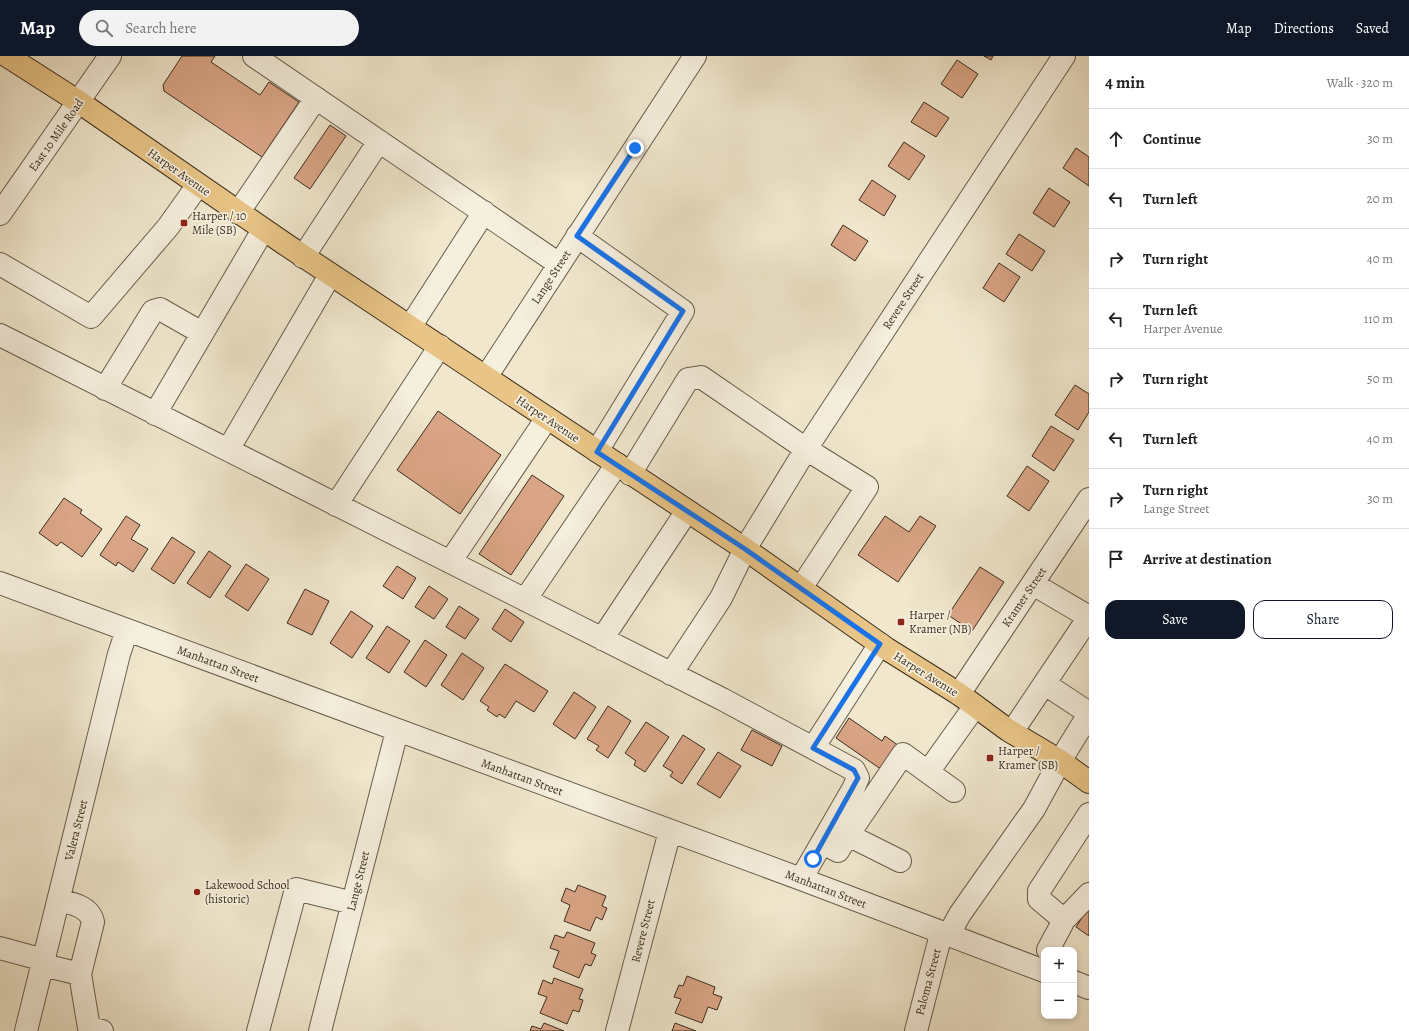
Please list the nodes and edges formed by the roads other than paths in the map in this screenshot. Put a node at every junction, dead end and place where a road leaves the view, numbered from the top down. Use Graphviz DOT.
graph roads {
  1 [pos="7,56"];
  2 [pos="110,56"];
  3 [pos="254,56"];
  4 [pos="695,56"];
  5 [pos="1064,56"];
  6 [pos="316,98"];
  7 [pos="79,102"];
  8 [pos="379,141"];
  9 [pos="198,185"];
  10 [pos="484,212"];
  11 [pos="0,213"];
  12 [pos="238,213"];
  13 [pos="263,230"];
  14 [pos="577,236"];
  15 [pos="303,257"];
  16 [pos="0,264"];
  17 [pos="559,264"];
  18 [pos="330,275"];
  19 [pos="410,327"];
  20 [pos="202,333"];
  21 [pos="0,335"];
  22 [pos="440,346"];
  23 [pos="486,377"];
  24 [pos="105,389"];
  25 [pos="155,414"];
  26 [pos="547,418"];
  27 [pos="806,449"];
  28 [pos="228,450"];
  29 [pos="597,452"];
  30 [pos="624,469"];
  31 [pos="1089,499"];
  32 [pos="336,505"];
  33 [pos="687,511"];
  34 [pos="745,549"];
  35 [pos="450,562"];
  36 [pos="0,583"];
  37 [pos="1033,584"];
  38 [pos="801,588"];
  39 [pos="525,600"];
  40 [pos="1089,617"];
  41 [pos="127,630"];
  42 [pos="602,639"];
  43 [pos="880,644"];
  44 [pos="671,674"];
  45 [pos="1045,684"];
  46 [pos="967,700"];
  47 [pos="1089,714"];
  48 [pos="397,731"];
  49 [pos="1012,732"];
  50 [pos="813,748"];
  51 [pos="1060,761"];
  52 [pos="928,772"];
  53 [pos="1089,782"];
  54 [pos="954,790"];
  55 [pos="1089,814"];
  56 [pos="670,831"];
  57 [pos="848,835"];
  58 [pos="822,844"];
  59 [pos="900,861"];
  60 [pos="801,879"];
  61 [pos="1089,894"];
  62 [pos="59,900"];
  63 [pos="353,903"];
  64 [pos="1064,920"];
  65 [pos="944,935"];
  66 [pos="1050,947"];
  67 [pos="0,948"];
  68 [pos="43,962"];
  69 [pos="1041,966"];
  70 [pos="80,974"];
  71 [pos="1076,983"];
  72 [pos="1089,988"];
  73 [pos="26,1031"];
  74 [pos="102,1031"];
  75 [pos="258,1031"];
  76 [pos="320,1031"];
  77 [pos="617,1031"];
  78 [pos="916,1031"];
  1 -- 7 [label="main road, Harper Avenue"];
  2 -- 7 [label="street, East 10 Mile Road"];
  3 -- 6 [label="street"];
  4 -- 14 [label="street, Lange Street"];
  5 -- 27 [label="street, Revere Street"];
  6 -- 8 [label="street"];
  6 -- 12 [label="street"];
  7 -- 9 [label="main road, Harper Avenue"];
  7 -- 11 [label="street, East 10 Mile Road"];
  8 -- 10 [label="street"];
  8 -- 15 [label="street"];
  9 -- 12 [label="main road, Harper Avenue"];
  9 -- 16 [label="street"];
  10 -- 17 [label="street"];
  10 -- 19 [label="street"];
  12 -- 13 [label="main road, Harper Avenue"];
  13 -- 15 [label="main road, Harper Avenue"];
  13 -- 20 [label="street"];
  14 -- 17 [label="street, Lange Street"];
  14 -- 29 [label="street"];
  15 -- 18 [label="main road, Harper Avenue"];
  17 -- 23 [label="street, Lange Street"];
  18 -- 19 [label="main road, Harper Avenue"];
  18 -- 28 [label="street"];
  19 -- 22 [label="main road, Harper Avenue"];
  20 -- 24 [label="street"];
  20 -- 25 [label="street"];
  21 -- 24 [label="street"];
  22 -- 23 [label="main road, Harper Avenue"];
  22 -- 32 [label="street"];
  23 -- 26 [label="main road, Harper Avenue"];
  24 -- 25 [label="street"];
  25 -- 28 [label="street"];
  26 -- 29 [label="main road, Harper Avenue"];
  26 -- 35 [label="street"];
  27 -- 30 [label="street"];
  27 -- 34 [label="street, Revere Street"];
  27 -- 38 [label="street"];
  28 -- 32 [label="street"];
  29 -- 30 [label="main road, Harper Avenue"];
  30 -- 33 [label="main road, Harper Avenue"];
  30 -- 39 [label="street"];
  31 -- 37 [label="street, Kramer Street"];
  32 -- 35 [label="street"];
  33 -- 34 [label="main road, Harper Avenue"];
  33 -- 42 [label="street"];
  34 -- 38 [label="main road, Harper Avenue"];
  34 -- 44 [label="street, Revere Street"];
  35 -- 39 [label="street"];
  36 -- 41 [label="street, Manhattan Street"];
  37 -- 40 [label="street"];
  37 -- 46 [label="street, Kramer Street"];
  38 -- 43 [label="main road, Harper Avenue"];
  39 -- 42 [label="street"];
  40 -- 45 [label="street"];
  41 -- 48 [label="street, Manhattan Street"];
  41 -- 62 [label="street, Valera Street"];
  42 -- 44 [label="street"];
  43 -- 46 [label="main road, Harper Avenue"];
  43 -- 50 [label="street"];
  44 -- 50 [label="street"];
  45 -- 47 [label="street"];
  45 -- 49 [label="street"];
  46 -- 49 [label="main road, Harper Avenue"];
  46 -- 52 [label="street, Kramer Street"];
  47 -- 51 [label="street, Paloma Street"];
  48 -- 56 [label="street, Manhattan Street"];
  48 -- 63 [label="street, Lange Street"];
  49 -- 51 [label="main road, Harper Avenue"];
  50 -- 58 [label="street"];
  51 -- 53 [label="main road, Harper Avenue"];
  51 -- 65 [label="street, Paloma Street"];
  52 -- 54 [label="street"];
  52 -- 57 [label="street"];
  55 -- 64 [label="street"];
  56 -- 60 [label="street, Manhattan Street"];
  56 -- 77 [label="street, Revere Street"];
  57 -- 58 [label="street"];
  57 -- 59 [label="street"];
  58 -- 60 [label="street"];
  60 -- 65 [label="street, Manhattan Street"];
  61 -- 64 [label="street"];
  62 -- 68 [label="street, Valera Street"];
  62 -- 70 [label="street"];
  63 -- 75 [label="street"];
  63 -- 76 [label="street, Lange Street"];
  64 -- 66 [label="street"];
  65 -- 69 [label="street, Manhattan Street"];
  65 -- 78 [label="street, Paloma Street"];
  67 -- 68 [label="street"];
  68 -- 70 [label="street"];
  68 -- 73 [label="street, Valera Street"];
  70 -- 74 [label="street"];
  71 -- 72 [label="street"];
}
